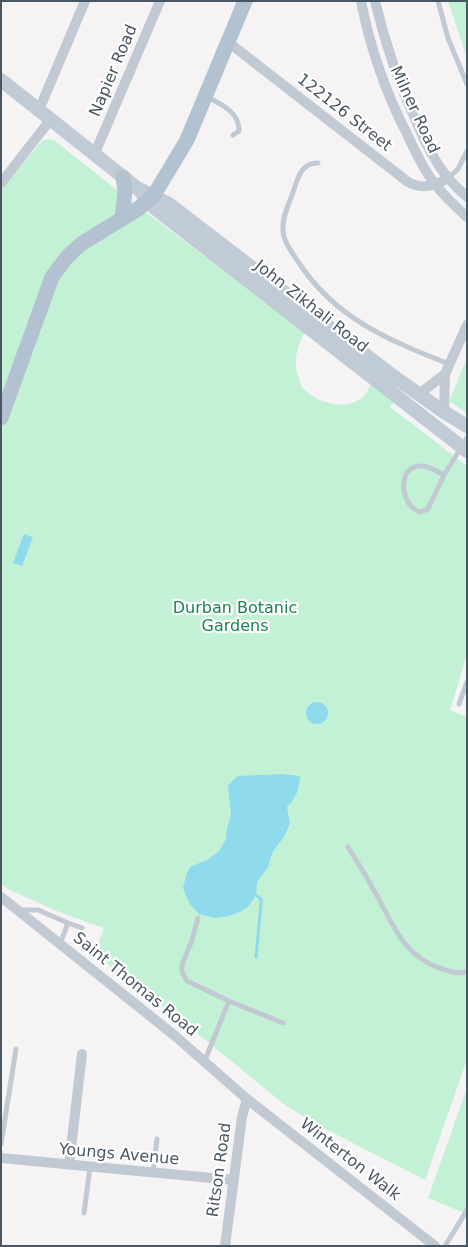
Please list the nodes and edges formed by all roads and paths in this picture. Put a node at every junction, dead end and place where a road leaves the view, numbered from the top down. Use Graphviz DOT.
graph roads {
  1 [pos="84,1"];
  2 [pos="160,1"];
  3 [pos="246,1"];
  4 [pos="361,1"];
  5 [pos="375,1"];
  6 [pos="438,1"];
  7 [pos="382,30"];
  8 [pos="367,34"];
  9 [pos="228,42"];
  10 [pos="394,70"];
  11 [pos="380,75"];
  12 [pos="1,80"];
  13 [pos="467,84"];
  14 [pos="206,96"];
  15 [pos="39,110"];
  16 [pos="50,119"];
  17 [pos="233,135"];
  18 [pos="467,151"];
  19 [pos="95,153"];
  20 [pos="318,163"];
  21 [pos="124,177"];
  22 [pos="448,178"];
  23 [pos="1,183"];
  24 [pos="436,185"];
  25 [pos="467,197"];
  26 [pos="151,198"];
  27 [pos="467,217"];
  28 [pos="122,219"];
  29 [pos="467,325"];
  30 [pos="450,364"];
  31 [pos="445,374"];
  32 [pos="418,395"];
  33 [pos="444,412"];
  34 [pos="1,418"];
  35 [pos="467,426"];
  36 [pos="465,445"];
  37 [pos="444,475"];
  38 [pos="467,682"];
  39 [pos="459,704"];
  40 [pos="348,847"];
  41 [pos="1,897"];
  42 [pos="18,910"];
  43 [pos="198,918"];
  44 [pos="68,923"];
  45 [pos="82,928"];
  46 [pos="60,944"];
  47 [pos="467,972"];
  48 [pos="229,1002"];
  49 [pos="283,1023"];
  50 [pos="16,1049"];
  51 [pos="82,1054"];
  52 [pos="204,1060"];
  53 [pos="247,1099"];
  54 [pos="157,1139"];
  55 [pos="1,1144"];
  56 [pos="1,1158"];
  57 [pos="69,1165"];
  58 [pos="90,1167"];
  59 [pos="153,1173"];
  60 [pos="233,1180"];
  61 [pos="467,1210"];
  62 [pos="84,1214"];
  63 [pos="225,1246"];
  64 [pos="435,1246"];
  65 [pos="445,1246"];
  1 -- 15 [label="street"];
  2 -- 19 [label="street, Napier Road"];
  3 -- 9 [label="main road"];
  4 -- 8 [label="street, Milner Road"];
  5 -- 7 [label="street, Milner Road"];
  6 -- 13 [label="lane"];
  7 -- 8 [label="street"];
  7 -- 10 [label="street, Milner Road"];
  8 -- 11 [label="street, Milner Road"];
  9 -- 14 [label="main road"];
  9 -- 24 [label="street, 122126 Street"];
  10 -- 11 [label="street"];
  10 -- 22 [label="street, Milner Road"];
  11 -- 24 [label="street, Milner Road"];
  12 -- 15 [label="main road, John Zikhali Road"];
  14 -- 17 [label="lane"];
  14 -- 26 [label="main road"];
  15 -- 16 [label="main road, John Zikhali Road"];
  16 -- 19 [label="main road, John Zikhali Road"];
  16 -- 23 [label="street"];
  18 -- 22 [label="lane"];
  19 -- 21 [label="main road, John Zikhali Road"];
  20 -- 30 [label="lane"];
  21 -- 26 [label="main road, John Zikhali Road"];
  21 -- 28 [label="main road"];
  22 -- 24 [label="street"];
  22 -- 25 [label="street, Milner Road"];
  24 -- 27 [label="street, Milner Road"];
  26 -- 28 [label="main road"];
  26 -- 32 [label="main road, John Zikhali Road"];
  26 -- 36 [label="main road, John Zikhali Road"];
  28 -- 34 [label="main road"];
  29 -- 30 [label="street"];
  30 -- 31 [label="street"];
  31 -- 32 [label="street"];
  31 -- 33 [label="street"];
  32 -- 33 [label="main road, John Zikhali Road"];
  33 -- 35 [label="main road, John Zikhali Road"];
  36 -- 37 [label="lane"];
  37 -- 37 [label="lane"];
  38 -- 39 [label="lane"];
  40 -- 47 [label="lane"];
  41 -- 42 [label="street, Saint Thomas Road"];
  42 -- 44 [label="lane"];
  42 -- 46 [label="street, Saint Thomas Road"];
  43 -- 48 [label="lane"];
  44 -- 45 [label="lane"];
  44 -- 46 [label="lane"];
  46 -- 52 [label="street, Saint Thomas Road"];
  48 -- 49 [label="lane"];
  48 -- 52 [label="lane"];
  50 -- 55 [label="lane"];
  51 -- 57 [label="street"];
  52 -- 53 [label="street, Saint Thomas Road"];
  53 -- 60 [label="street, Ritson Road"];
  53 -- 64 [label="street, Winterton Walk"];
  54 -- 59 [label="lane"];
  56 -- 57 [label="street, Youngs Avenue"];
  57 -- 58 [label="street, Youngs Avenue"];
  58 -- 59 [label="street, Youngs Avenue"];
  58 -- 62 [label="lane"];
  59 -- 60 [label="street, Youngs Avenue"];
  60 -- 63 [label="street, Ritson Road"];
  61 -- 65 [label="lane"];
}
